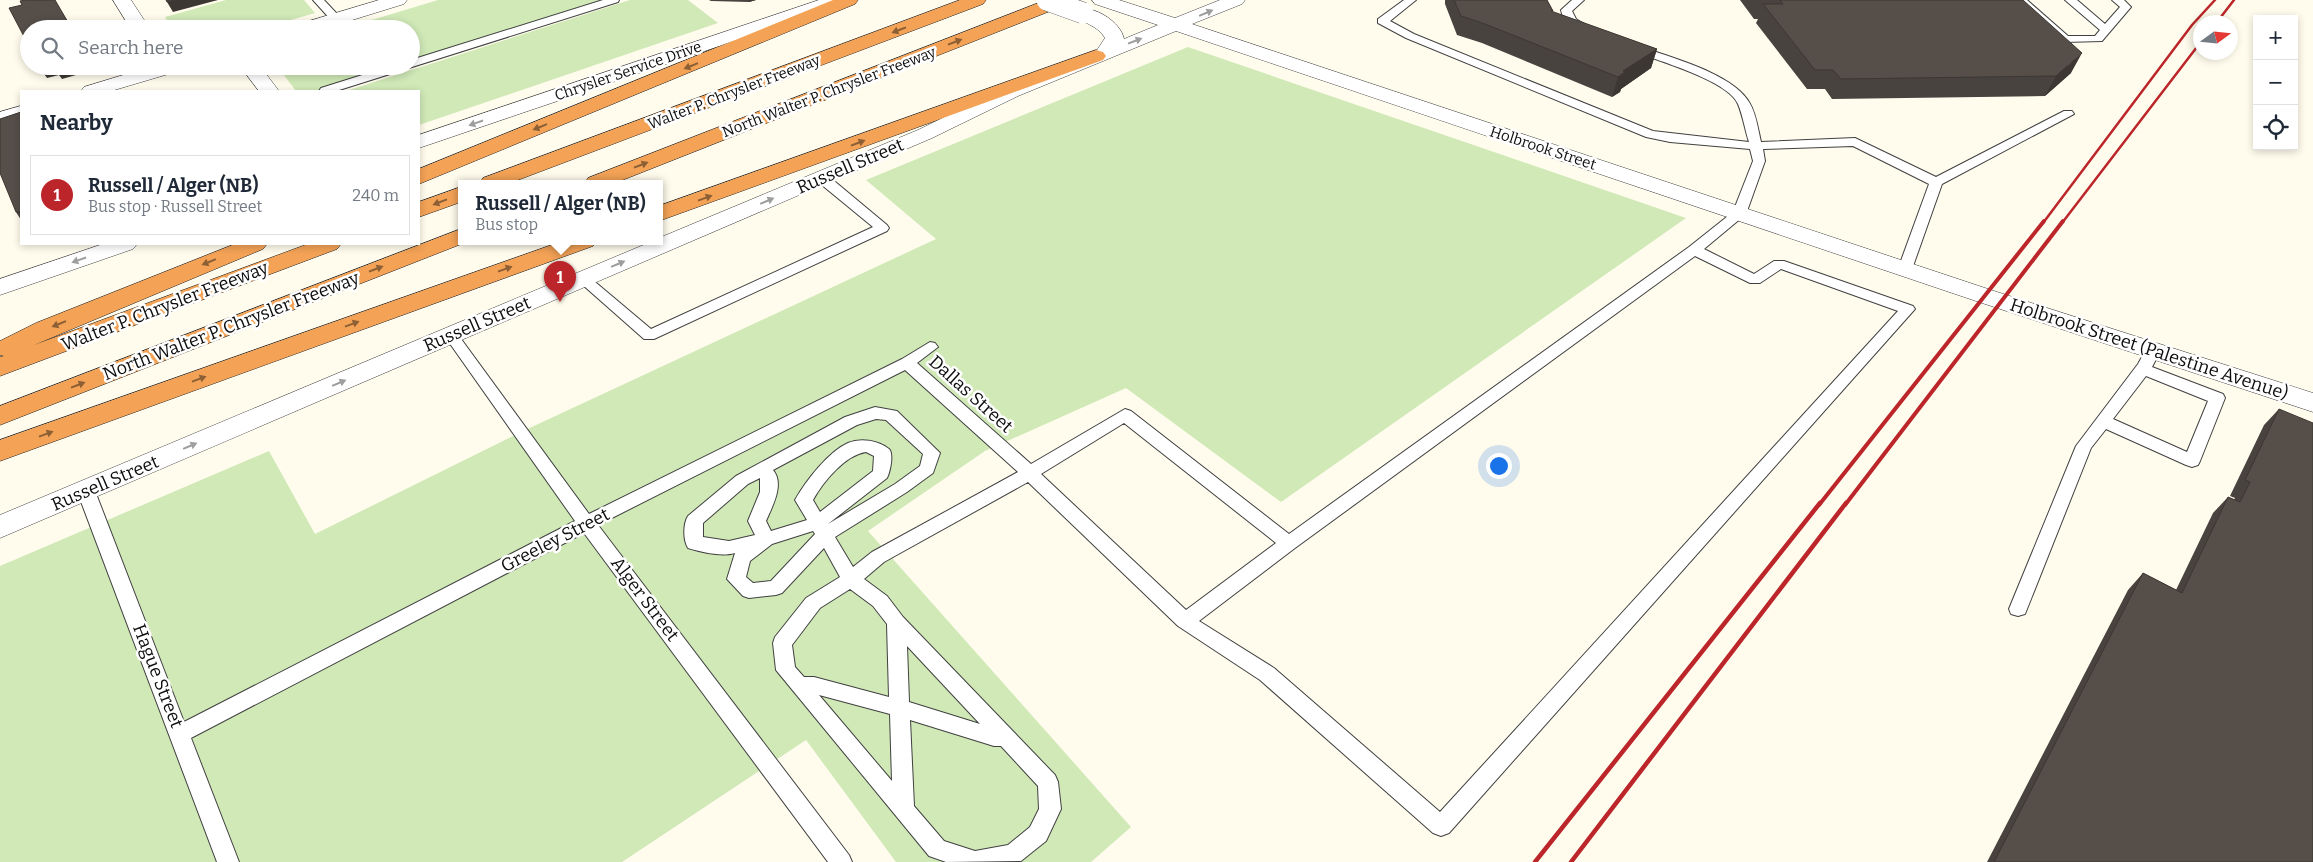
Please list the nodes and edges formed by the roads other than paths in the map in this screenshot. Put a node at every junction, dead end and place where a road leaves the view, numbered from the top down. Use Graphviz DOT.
graph roads {
  1 [pos="122,0"];
  2 [pos="318,0"];
  3 [pos="398,0"];
  4 [pos="614,0"];
  5 [pos="838,0"];
  6 [pos="849,0"];
  7 [pos="977,0"];
  8 [pos="1047,0"];
  9 [pos="1062,0"];
  10 [pos="1236,0"];
  11 [pos="1411,0"];
  12 [pos="1579,0"];
  13 [pos="2021,0"];
  14 [pos="2070,0"];
  15 [pos="2117,0"];
  16 [pos="1106,2"];
  17 [pos="336,19"];
  18 [pos="135,20"];
  19 [pos="333,20"];
  20 [pos="1175,26"];
  21 [pos="2106,30"];
  22 [pos="1596,34"];
  23 [pos="1622,44"];
  24 [pos="1101,54"];
  25 [pos="420,61"];
  26 [pos="143,75"];
  27 [pos="257,75"];
  28 [pos="376,75"];
  29 [pos="95,90"];
  30 [pos="268,90"];
  31 [pos="328,90"];
  32 [pos="20,112"];
  33 [pos="2068,114"];
  34 [pos="0,118"];
  35 [pos="420,142"];
  36 [pos="1756,146"];
  37 [pos="420,177"];
  38 [pos="822,178"];
  39 [pos="499,180"];
  40 [pos="604,180"];
  41 [pos="1936,182"];
  42 [pos="458,195"];
  43 [pos="420,210"];
  44 [pos="663,213"];
  45 [pos="1739,214"];
  46 [pos="458,237"];
  47 [pos="122,245"];
  48 [pos="252,245"];
  49 [pos="327,245"];
  50 [pos="574,245"];
  51 [pos="1694,250"];
  52 [pos="1905,269"];
  53 [pos="583,279"];
  54 [pos="0,287"];
  55 [pos="1985,296"];
  56 [pos="451,335"];
  57 [pos="930,347"];
  58 [pos="0,351"];
  59 [pos="2148,360"];
  60 [pos="907,363"];
  61 [pos="0,368"];
  62 [pos="2313,402"];
  63 [pos="0,416"];
  64 [pos="2104,421"];
  65 [pos="0,451"];
  66 [pos="761,470"];
  67 [pos="1030,473"];
  68 [pos="86,491"];
  69 [pos="587,523"];
  70 [pos="0,527"];
  71 [pos="821,529"];
  72 [pos="766,540"];
  73 [pos="1289,543"];
  74 [pos="851,580"];
  75 [pos="2018,609"];
  76 [pos="1185,621"];
  77 [pos="896,622"];
  78 [pos="800,686"];
  79 [pos="900,708"];
  80 [pos="180,734"];
  81 [pos="1006,737"];
  82 [pos="904,810"];
  83 [pos="228,862"];
  84 [pos="841,862"];
  1 -- 18 [label="street"];
  2 -- 17 [label="lane"];
  3 -- 17 [label="street"];
  4 -- 25 [label="lane"];
  5 -- 35 [label="street, Chrysler Service Drive, one-way"];
  6 -- 37 [label="highway, one-way"];
  7 -- 39 [label="highway, Walter P. Chrysler Freeway, one-way"];
  8 -- 24 [label="street, bridge"];
  40 -- 9 [label="highway, North Walter P. Chrysler Freeway, one-way"];
  20 -- 10 [label="street, Russell Street, one-way"];
  11 -- 36 [label="lane"];
  12 -- 22 [label="lane"];
  13 -- 21 [label="lane"];
  14 -- 21 [label="lane"];
  15 -- 21 [label="lane"];
  16 -- 20 [label="street, Holbrook Street"];
  17 -- 19 [label="street"];
  24 -- 20 [label="street, Russell Street, one-way"];
  20 -- 45 [label="street, Holbrook Street"];
  23 -- 36 [label="lane"];
  24 -- 38 [label="street, Russell Street"];
  44 -- 24 [label="highway, one-way"];
  26 -- 29 [label="street"];
  27 -- 30 [label="street"];
  28 -- 31 [label="lane"];
  32 -- 34 [label="street"];
  33 -- 41 [label="lane"];
  36 -- 41 [label="lane"];
  36 -- 45 [label="lane"];
  53 -- 38 [label="street, Russell Street, one-way"];
  38 -- 53 [label="lane"];
  41 -- 52 [label="lane"];
  42 -- 43 [label="highway, one-way"];
  45 -- 51 [label="lane"];
  45 -- 52 [label="street, Holbrook Street"];
  63 -- 46 [label="highway, North Walter P. Chrysler Freeway, one-way"];
  47 -- 54 [label="street, one-way"];
  48 -- 58 [label="highway, one-way"];
  49 -- 61 [label="highway, Walter P. Chrysler Freeway"];
  65 -- 50 [label="highway, one-way"];
  51 -- 73 [label="lane"];
  51 -- 76 [label="lane, Dallas Street"];
  52 -- 55 [label="street, Holbrook Street"];
  53 -- 56 [label="street, Russell Street"];
  55 -- 59 [label="street, Holbrook Street (Palestine Avenue)"];
  68 -- 56 [label="street, Russell Street, one-way"];
  56 -- 69 [label="lane, Alger Street"];
  57 -- 60 [label="lane, Greeley Street"];
  59 -- 62 [label="street, Holbrook Street (Palestine Avenue)"];
  59 -- 64 [label="lane"];
  59 -- 64 [label="lane"];
  60 -- 67 [label="lane, Dallas Street"];
  60 -- 69 [label="lane, Greeley Street"];
  64 -- 75 [label="lane"];
  66 -- 71 [label="lane"];
  66 -- 72 [label="lane"];
  66 -- 72 [label="lane"];
  67 -- 73 [label="lane"];
  67 -- 74 [label="lane"];
  67 -- 76 [label="lane, Dallas Street"];
  68 -- 70 [label="street, Russell Street"];
  68 -- 80 [label="lane, Hague Street"];
  69 -- 80 [label="lane, Greeley Street"];
  69 -- 84 [label="lane, Alger Street"];
  71 -- 71 [label="lane"];
  71 -- 72 [label="lane"];
  71 -- 72 [label="lane"];
  71 -- 74 [label="lane"];
  73 -- 76 [label="lane"];
  74 -- 77 [label="lane"];
  74 -- 78 [label="lane"];
  77 -- 79 [label="lane"];
  77 -- 81 [label="lane"];
  78 -- 79 [label="lane"];
  78 -- 82 [label="lane"];
  79 -- 81 [label="lane"];
  79 -- 82 [label="lane"];
  80 -- 83 [label="lane, Hague Street"];
  81 -- 82 [label="lane"];
}
